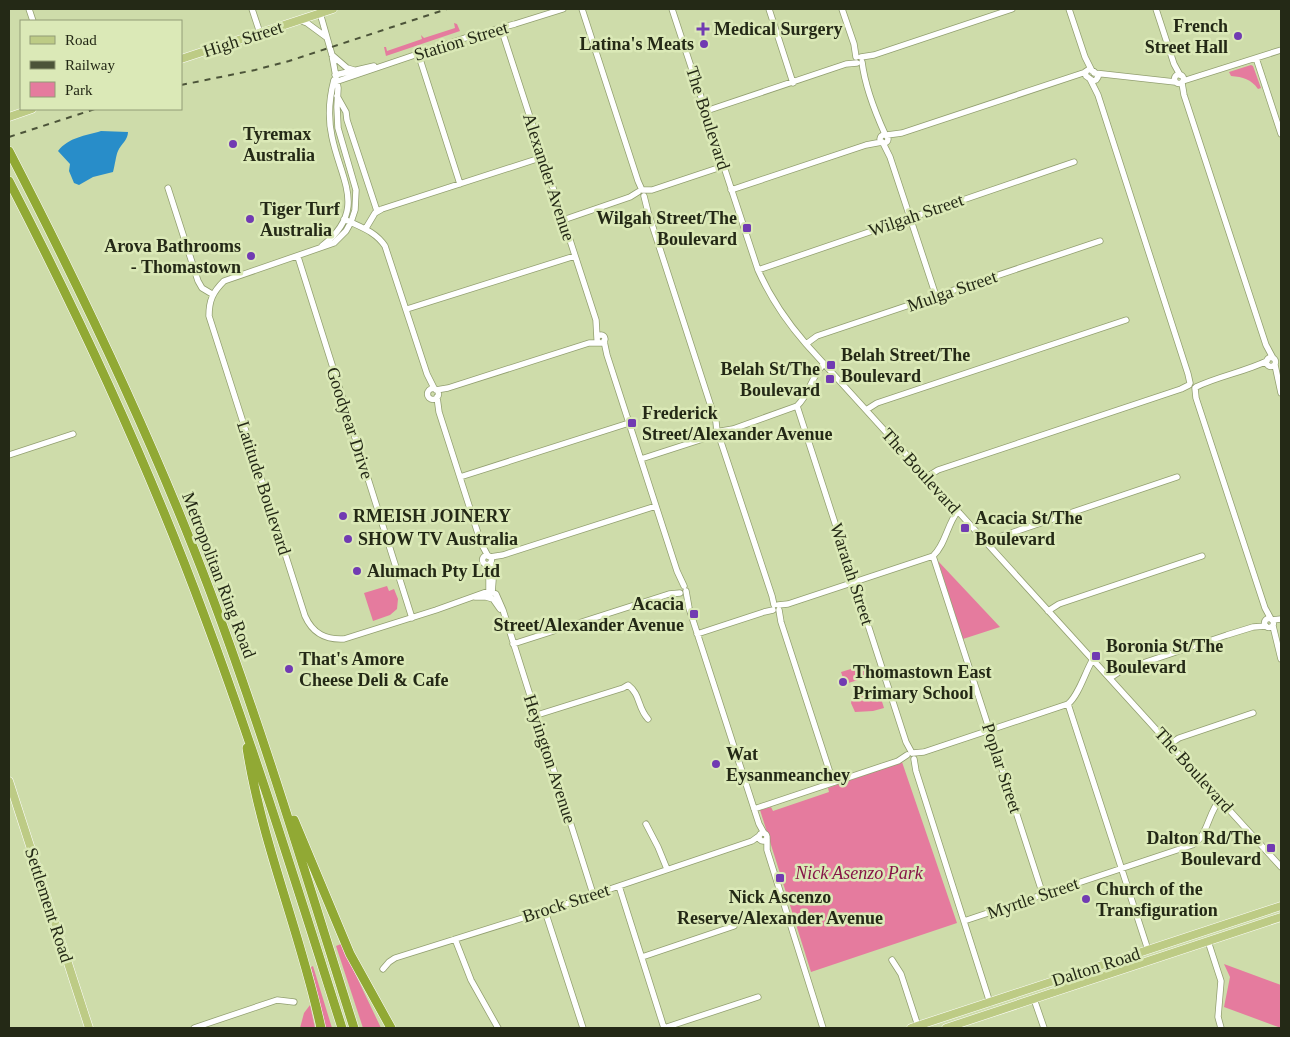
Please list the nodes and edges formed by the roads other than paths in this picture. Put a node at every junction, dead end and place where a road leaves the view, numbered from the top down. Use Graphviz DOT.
graph roads {
  1 [pos="252,9"];
  2 [pos="333,9"];
  3 [pos="563,9"];
  4 [pos="582,9"];
  5 [pos="672,9"];
  6 [pos="769,9"];
  7 [pos="842,9"];
  8 [pos="1012,9"];
  9 [pos="1069,9"];
  10 [pos="1156,9"];
  11 [pos="320,13"];
  12 [pos="299,20"];
  13 [pos="501,28"];
  14 [pos="260,33"];
  15 [pos="326,37"];
  16 [pos="1281,50"];
  17 [pos="418,53"];
  18 [pos="332,55"];
  19 [pos="1256,58"];
  20 [pos="182,60"];
  21 [pos="859,60"];
  22 [pos="386,64"];
  23 [pos="355,70"];
  24 [pos="1091,75"];
  25 [pos="1179,79"];
  26 [pos="335,80"];
  27 [pos="793,83"];
  28 [pos="337,96"];
  29 [pos="29,110"];
  30 [pos="706,111"];
  31 [pos="9,117"];
  32 [pos="330,128"];
  33 [pos="338,128"];
  34 [pos="1281,134"];
  35 [pos="884,138"];
  36 [pos="9,151"];
  37 [pos="543,157"];
  38 [pos="1074,162"];
  39 [pos="724,166"];
  40 [pos="352,173"];
  41 [pos="344,175"];
  42 [pos="9,181"];
  43 [pos="460,184"];
  44 [pos="168,188"];
  45 [pos="731,190"];
  46 [pos="641,194"];
  47 [pos="377,212"];
  48 [pos="910,217"];
  49 [pos="344,219"];
  50 [pos="563,220"];
  51 [pos="351,222"];
  52 [pos="366,228"];
  53 [pos="1100,241"];
  54 [pos="317,250"];
  55 [pos="575,256"];
  56 [pos="298,257"];
  57 [pos="758,270"];
  58 [pos="212,294"];
  59 [pos="936,296"];
  60 [pos="406,309"];
  61 [pos="1126,320"];
  62 [pos="600,340"];
  63 [pos="806,344"];
  64 [pos="1273,362"];
  65 [pos="824,364"];
  66 [pos="1192,386"];
  67 [pos="434,393"];
  68 [pos="1281,393"];
  69 [pos="798,406"];
  70 [pos="866,410"];
  71 [pos="629,423"];
  72 [pos="719,433"];
  73 [pos="73,434"];
  74 [pos="9,455"];
  75 [pos="641,460"];
  76 [pos="460,477"];
  77 [pos="927,477"];
  78 [pos="1177,477"];
  79 [pos="656,506"];
  80 [pos="958,511"];
  81 [pos="988,544"];
  82 [pos="933,556"];
  83 [pos="1202,556"];
  84 [pos="488,560"];
  85 [pos="854,582"];
  86 [pos="681,590"];
  87 [pos="491,594"];
  88 [pos="776,608"];
  89 [pos="1048,611"];
  90 [pos="412,618"];
  91 [pos="1281,620"];
  92 [pos="1269,623"];
  93 [pos="697,634"];
  94 [pos="513,644"];
  95 [pos="1093,659"];
  96 [pos="1281,659"];
  97 [pos="1110,678"];
  98 [pos="1068,704"];
  99 [pos="1253,713"];
  100 [pos="537,715"];
  101 [pos="648,719"];
  102 [pos="243,725"];
  103 [pos="989,730"];
  104 [pos="1170,744"];
  105 [pos="911,757"];
  106 [pos="274,774"];
  107 [pos="9,782"];
  108 [pos="833,782"];
  109 [pos="1220,800"];
  110 [pos="754,809"];
  111 [pos="646,824"];
  112 [pos="762,838"];
  113 [pos="1281,867"];
  114 [pos="1121,868"];
  115 [pos="667,869"];
  116 [pos="619,886"];
  117 [pos="593,894"];
  118 [pos="1043,895"];
  119 [pos="1281,906"];
  120 [pos="545,911"];
  121 [pos="1281,917"];
  122 [pos="964,921"];
  123 [pos="734,926"];
  124 [pos="455,939"];
  125 [pos="1208,941"];
  126 [pos="1148,950"];
  127 [pos="642,957"];
  128 [pos="892,960"];
  129 [pos="383,969"];
  130 [pos="758,997"];
  131 [pos="1034,999"];
  132 [pos="294,1002"];
  133 [pos="990,1002"];
  134 [pos="994,1012"];
  135 [pos="914,1027"];
  136 [pos="90,1028"];
  137 [pos="194,1028"];
  138 [pos="320,1028"];
  139 [pos="342,1028"];
  140 [pos="354,1028"];
  141 [pos="391,1028"];
  142 [pos="498,1028"];
  143 [pos="582,1028"];
  144 [pos="664,1028"];
  145 [pos="824,1028"];
  146 [pos="946,1028"];
  147 [pos="1044,1028"];
  148 [pos="1220,1028"];
  1 -- 14 [label="street"];
  2 -- 11 [label="main road, High Street"];
  3 -- 13 [label="street, Station Street"];
  4 -- 46 [label="street"];
  5 -- 30 [label="street, The Boulevard"];
  6 -- 27 [label="street"];
  7 -- 21 [label="street"];
  8 -- 21 [label="street"];
  9 -- 24 [label="street"];
  10 -- 25 [label="street"];
  11 -- 12 [label="main road, High Street"];
  11 -- 15 [label="street"];
  12 -- 14 [label="main road, High Street"];
  12 -- 15 [label="street"];
  13 -- 17 [label="street, Station Street"];
  13 -- 37 [label="street, Alexander Avenue"];
  14 -- 20 [label="main road, High Street"];
  15 -- 18 [label="street"];
  16 -- 19 [label="street"];
  17 -- 22 [label="street, Station Street"];
  17 -- 43 [label="street"];
  18 -- 23 [label="street"];
  18 -- 26 [label="street"];
  19 -- 25 [label="street"];
  19 -- 34 [label="street"];
  21 -- 27 [label="street"];
  21 -- 35 [label="street"];
  22 -- 23 [label="street, Station Street"];
  22 -- 26 [label="street, Station Street"];
  23 -- 26 [label="street, Station Street"];
  24 -- 25 [label="street"];
  24 -- 35 [label="street"];
  24 -- 66 [label="street"];
  25 -- 64 [label="street"];
  26 -- 28 [label="street"];
  26 -- 32 [label="street"];
  27 -- 30 [label="street"];
  28 -- 33 [label="street"];
  28 -- 47 [label="street"];
  29 -- 31 [label="main road"];
  30 -- 39 [label="street, The Boulevard"];
  32 -- 33 [label="street"];
  32 -- 41 [label="street"];
  33 -- 40 [label="street"];
  35 -- 45 [label="street"];
  35 -- 48 [label="street"];
  36 -- 106 [label="highway, Metropolitan Ring Road"];
  37 -- 43 [label="street"];
  37 -- 50 [label="street, Alexander Avenue"];
  38 -- 48 [label="street, Wilgah Street"];
  39 -- 45 [label="street, The Boulevard"];
  39 -- 46 [label="street"];
  40 -- 41 [label="street"];
  40 -- 51 [label="street"];
  41 -- 49 [label="street"];
  42 -- 102 [label="highway, Metropolitan Ring Road"];
  43 -- 47 [label="street"];
  44 -- 58 [label="street"];
  45 -- 57 [label="street, The Boulevard"];
  46 -- 50 [label="street"];
  46 -- 72 [label="street"];
  47 -- 52 [label="street"];
  48 -- 57 [label="street, Wilgah Street"];
  48 -- 59 [label="street"];
  49 -- 51 [label="street, Heyington Avenue"];
  49 -- 54 [label="street"];
  50 -- 55 [label="street, Alexander Avenue"];
  51 -- 52 [label="street, Heyington Avenue"];
  51 -- 54 [label="street"];
  52 -- 60 [label="street, Heyington Avenue"];
  53 -- 59 [label="street, Mulga Street"];
  54 -- 56 [label="street"];
  55 -- 60 [label="street"];
  55 -- 62 [label="street, Alexander Avenue"];
  56 -- 58 [label="street"];
  56 -- 90 [label="street, Goodyear Drive"];
  57 -- 63 [label="street, The Boulevard"];
  58 -- 90 [label="street, Latitude Boulevard"];
  59 -- 63 [label="street, Mulga Street"];
  60 -- 67 [label="street, Heyington Avenue"];
  61 -- 70 [label="street"];
  62 -- 67 [label="street"];
  62 -- 71 [label="street, Alexander Avenue"];
  63 -- 65 [label="street, The Boulevard"];
  64 -- 66 [label="street"];
  64 -- 68 [label="street"];
  65 -- 69 [label="street"];
  65 -- 70 [label="street, The Boulevard"];
  66 -- 77 [label="street"];
  66 -- 92 [label="street"];
  67 -- 76 [label="street, Heyington Avenue"];
  69 -- 72 [label="street"];
  69 -- 85 [label="street, Waratah Street"];
  70 -- 77 [label="street, The Boulevard"];
  71 -- 75 [label="street, Alexander Avenue"];
  71 -- 76 [label="street"];
  72 -- 75 [label="street"];
  72 -- 88 [label="street"];
  73 -- 74 [label="street"];
  75 -- 79 [label="street, Alexander Avenue"];
  76 -- 84 [label="street, Heyington Avenue"];
  77 -- 80 [label="street, The Boulevard"];
  78 -- 81 [label="street"];
  79 -- 84 [label="street"];
  79 -- 86 [label="street, Alexander Avenue"];
  80 -- 81 [label="street, The Boulevard"];
  80 -- 82 [label="street"];
  81 -- 89 [label="street, The Boulevard"];
  82 -- 85 [label="street"];
  82 -- 103 [label="street, Poplar Street"];
  83 -- 89 [label="street"];
  84 -- 87 [label="street, Heyington Avenue"];
  85 -- 88 [label="street"];
  85 -- 105 [label="street, Waratah Street"];
  86 -- 93 [label="street, Alexander Avenue"];
  86 -- 94 [label="street"];
  87 -- 90 [label="street, Latitude Boulevard"];
  87 -- 94 [label="street, Heyington Avenue"];
  88 -- 93 [label="street"];
  88 -- 108 [label="street"];
  89 -- 95 [label="street, The Boulevard"];
  91 -- 92 [label="street"];
  92 -- 96 [label="street"];
  92 -- 97 [label="street"];
  93 -- 110 [label="street, Alexander Avenue"];
  94 -- 100 [label="street, Heyington Avenue"];
  95 -- 97 [label="street, The Boulevard"];
  95 -- 98 [label="street"];
  97 -- 104 [label="street, The Boulevard"];
  98 -- 103 [label="street"];
  98 -- 114 [label="street"];
  99 -- 104 [label="street"];
  100 -- 101 [label="street"];
  100 -- 117 [label="street, Heyington Avenue"];
  102 -- 138 [label="highway"];
  102 -- 139 [label="highway, Metropolitan Ring Road"];
  103 -- 105 [label="street"];
  103 -- 118 [label="street, Poplar Street"];
  104 -- 109 [label="street, The Boulevard"];
  105 -- 108 [label="street"];
  105 -- 122 [label="street, Waratah Street"];
  106 -- 140 [label="highway, Metropolitan Ring Road"];
  106 -- 141 [label="highway"];
  107 -- 136 [label="main road, Settlement Road"];
  108 -- 110 [label="street"];
  109 -- 113 [label="street, The Boulevard"];
  109 -- 114 [label="street, Myrtle Street"];
  110 -- 112 [label="street, Alexander Avenue"];
  111 -- 115 [label="street"];
  112 -- 115 [label="street, Brock Street"];
  112 -- 145 [label="street, Alexander Avenue"];
  114 -- 118 [label="street, Myrtle Street"];
  114 -- 126 [label="street"];
  115 -- 116 [label="street, Brock Street"];
  116 -- 117 [label="street, Brock Street"];
  116 -- 127 [label="street"];
  117 -- 120 [label="street, Brock Street"];
  118 -- 122 [label="street, Myrtle Street"];
  119 -- 126 [label="main road, Dalton Road"];
  120 -- 124 [label="street, Brock Street"];
  120 -- 143 [label="street"];
  121 -- 125 [label="main road, Dalton Road"];
  122 -- 133 [label="street, Waratah Street"];
  123 -- 127 [label="street"];
  124 -- 129 [label="street, Brock Street"];
  124 -- 142 [label="street"];
  125 -- 131 [label="main road, Dalton Road"];
  125 -- 148 [label="street"];
  126 -- 133 [label="main road, Dalton Road"];
  127 -- 144 [label="street"];
  128 -- 135 [label="street"];
  130 -- 144 [label="street"];
  131 -- 134 [label="main road, Dalton Road"];
  131 -- 147 [label="street"];
  132 -- 137 [label="street"];
  133 -- 134 [label="main road, Waratah Street"];
  133 -- 135 [label="main road, Dalton Road"];
  134 -- 146 [label="main road, Dalton Road"];
}
